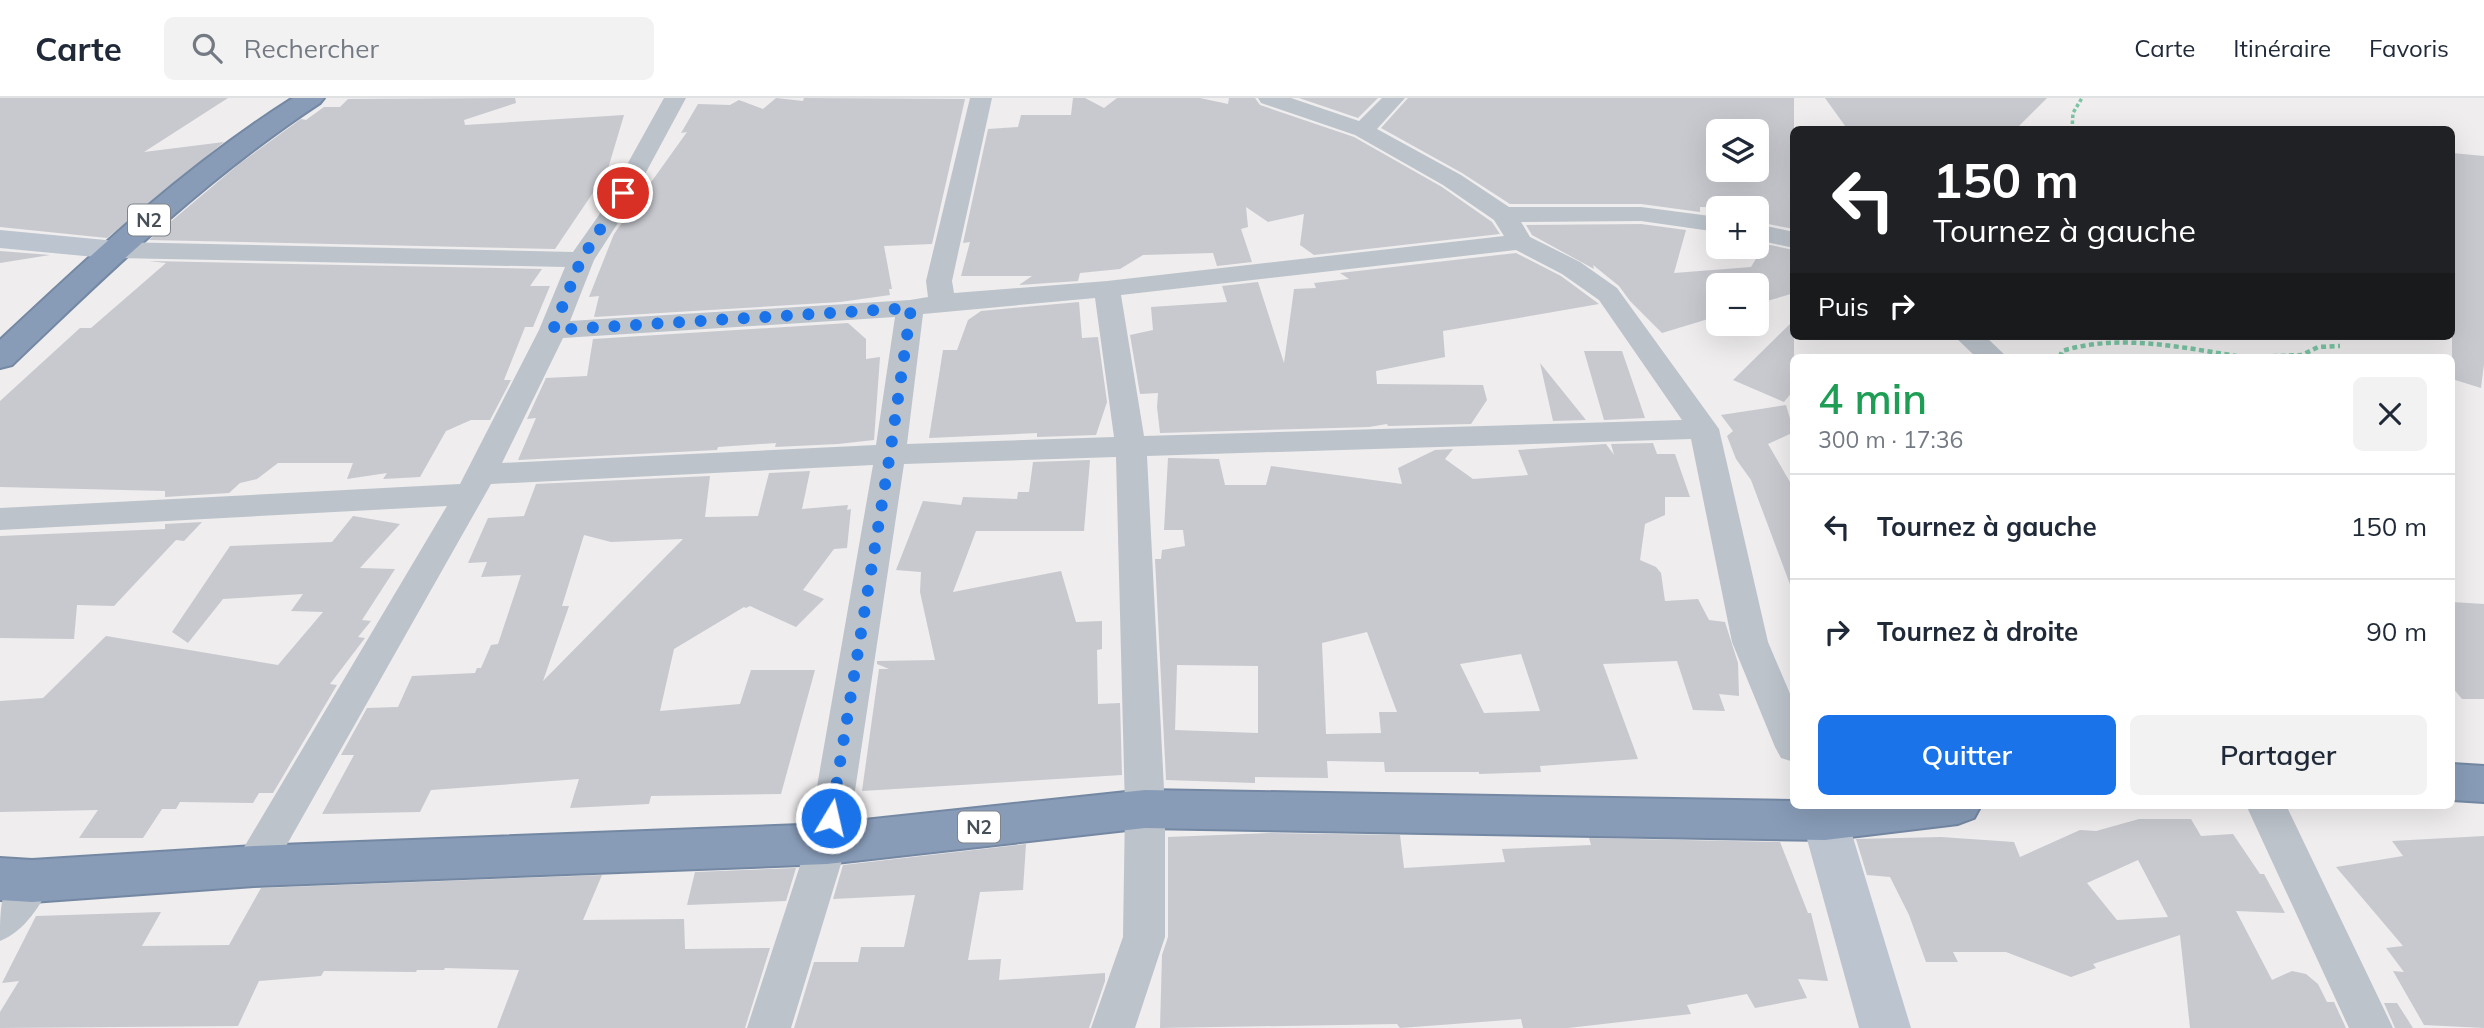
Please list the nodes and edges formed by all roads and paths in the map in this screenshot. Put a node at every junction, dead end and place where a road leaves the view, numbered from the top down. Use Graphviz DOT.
graph roads {
  1 [pos="311,98"];
  2 [pos="675,98"];
  3 [pos="981,98"];
  4 [pos="1269,98"];
  5 [pos="1394,98"];
  6 [pos="2082,98"];
  7 [pos="2071,126"];
  8 [pos="1363,130"];
  9 [pos="1504,215"];
  10 [pos="1706,222"];
  11 [pos="1769,235"];
  12 [pos="0,239"];
  13 [pos="1790,239"];
  14 [pos="1520,242"];
  15 [pos="116,250"];
  16 [pos="581,260"];
  17 [pos="1107,289"];
  18 [pos="926,305"];
  19 [pos="553,330"];
  20 [pos="1973,340"];
  21 [pos="2340,346"];
  22 [pos="1989,354"];
  23 [pos="2061,354"];
  24 [pos="2225,354"];
  25 [pos="2304,354"];
  26 [pos="0,358"];
  27 [pos="1704,429"];
  28 [pos="1131,448"];
  29 [pos="890,454"];
  30 [pos="474,484"];
  31 [pos="0,519"];
  32 [pos="1790,737"];
  33 [pos="2455,782"];
  34 [pos="2484,784"];
  35 [pos="1145,809"];
  36 [pos="1890,809"];
  37 [pos="2268,809"];
  38 [pos="1821,813"];
  39 [pos="827,844"];
  40 [pos="254,866"];
  41 [pos="16,880"];
  42 [pos="0,922"];
  43 [pos="769,1028"];
  44 [pos="1113,1028"];
  45 [pos="1885,1028"];
  46 [pos="2371,1028"];
  1 -- 15 [label="highway, N2"];
  2 -- 16 [label="street"];
  3 -- 18 [label="street"];
  4 -- 8 [label="street"];
  5 -- 8 [label="street"];
  6 -- 7 [label="path"];
  8 -- 9 [label="street"];
  9 -- 10 [label="street"];
  9 -- 14 [label="street"];
  11 -- 13 [label="street"];
  12 -- 15 [label="street"];
  14 -- 17 [label="street"];
  14 -- 27 [label="street"];
  15 -- 16 [label="street"];
  15 -- 26 [label="highway, N2"];
  16 -- 19 [label="street"];
  17 -- 18 [label="street"];
  17 -- 28 [label="street"];
  18 -- 19 [label="street"];
  18 -- 29 [label="street"];
  19 -- 30 [label="street"];
  20 -- 22 [label="street"];
  21 -- 25 [label="path"];
  23 -- 24 [label="path"];
  27 -- 28 [label="street"];
  27 -- 32 [label="street"];
  28 -- 29 [label="street"];
  28 -- 35 [label="street"];
  29 -- 30 [label="street"];
  29 -- 39 [label="street"];
  30 -- 31 [label="street"];
  30 -- 40 [label="street"];
  33 -- 34 [label="highway"];
  35 -- 38 [label="highway, N2"];
  35 -- 39 [label="highway, N2"];
  35 -- 44 [label="street"];
  36 -- 38 [label="highway, N2"];
  37 -- 46 [label="street"];
  38 -- 45 [label="street"];
  39 -- 40 [label="highway, N2"];
  39 -- 43 [label="street"];
  40 -- 41 [label="highway, N2"];
  41 -- 42 [label="street"];
}
